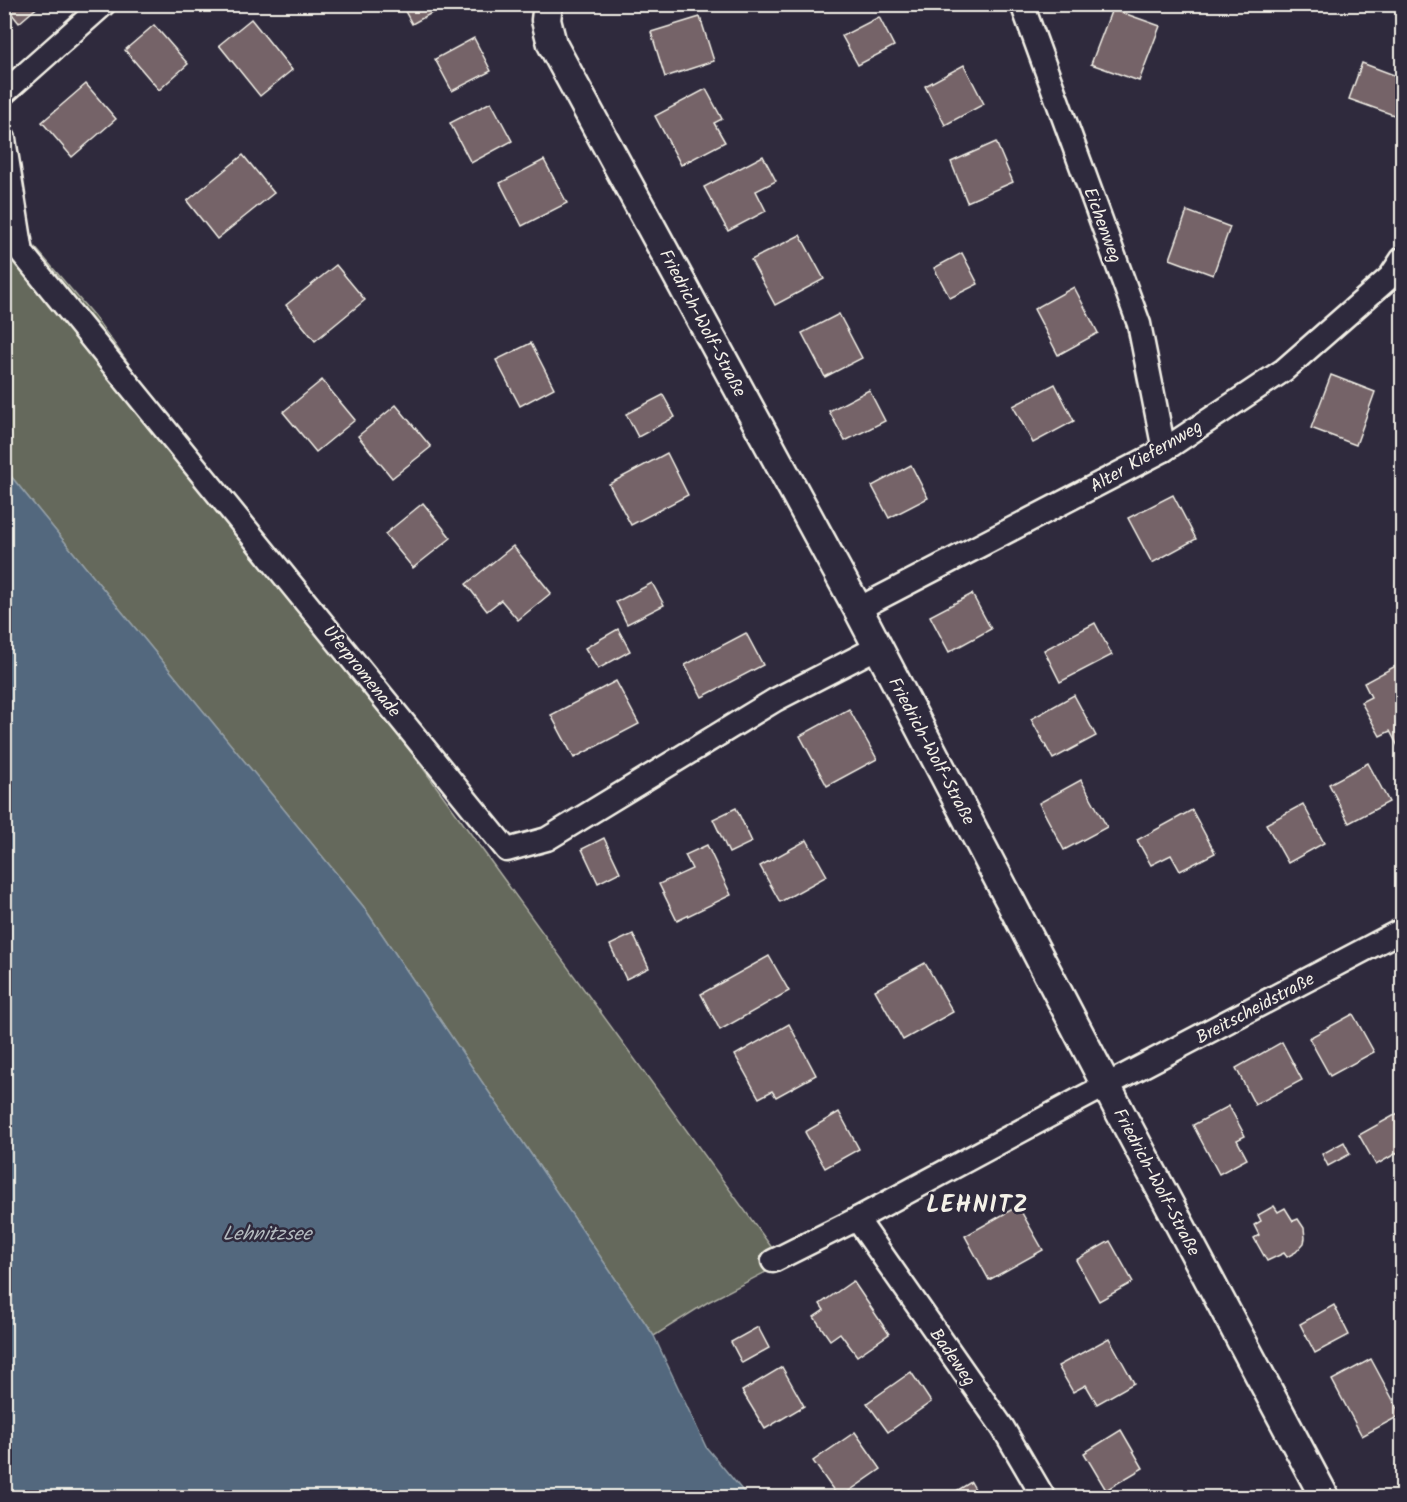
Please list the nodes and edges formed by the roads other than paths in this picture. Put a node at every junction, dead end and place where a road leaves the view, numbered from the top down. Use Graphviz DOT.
graph roads {
  1 [pos="104,4"];
  2 [pos="548,4"];
  3 [pos="1022,4"];
  4 [pos="4,93"];
  5 [pos="4,139"];
  6 [pos="1402,259"];
  7 [pos="1164,450"];
  8 [pos="858,609"];
  9 [pos="878,647"];
  10 [pos="1402,930"];
  11 [pos="1106,1085"];
  12 [pos="857,1219"];
  13 [pos="773,1261"];
  14 [pos="1044,1497"];
  15 [pos="1325,1497"];
  1 -- 4 [label="street"];
  2 -- 8 [label="street, Friedrich-Wolf-Straße"];
  3 -- 7 [label="street, Eichenweg"];
  5 -- 9 [label="street, Uferpromenade"];
  6 -- 7 [label="street, Alter Kiefernweg"];
  7 -- 8 [label="street, Alter Kiefernweg"];
  8 -- 9 [label="street, Friedrich-Wolf-Straße"];
  9 -- 11 [label="street, Friedrich-Wolf-Straße"];
  10 -- 11 [label="street, Breitscheidstraße"];
  11 -- 12 [label="street"];
  11 -- 15 [label="street, Friedrich-Wolf-Straße"];
  12 -- 13 [label="street"];
  12 -- 14 [label="street, Badeweg"];
}
